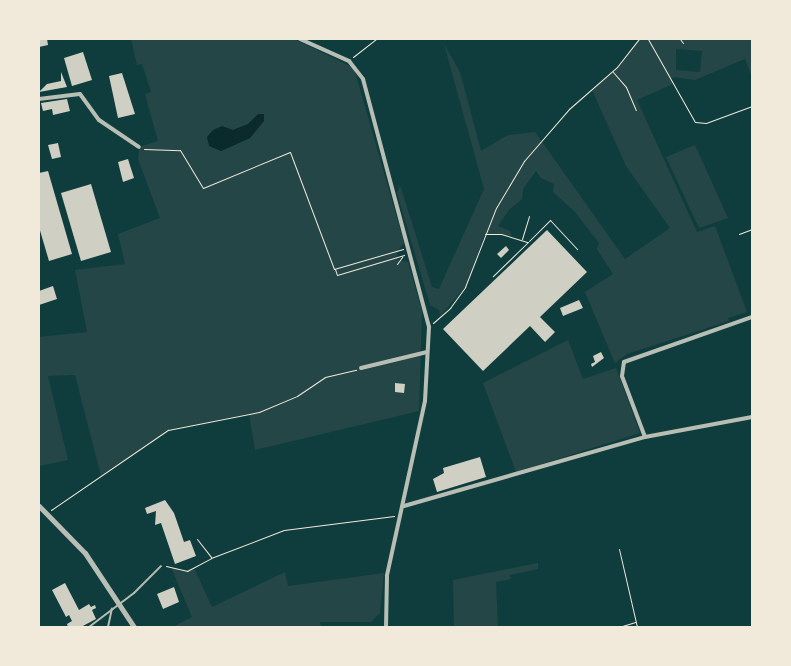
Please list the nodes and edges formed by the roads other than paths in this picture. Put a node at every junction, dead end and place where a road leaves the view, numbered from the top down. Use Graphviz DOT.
graph roads {
  1 [pos="300,39"];
  2 [pos="39,99"];
  3 [pos="139,146"];
  4 [pos="752,317"];
  5 [pos="427,352"];
  6 [pos="362,368"];
  7 [pos="752,417"];
  8 [pos="645,437"];
  9 [pos="39,506"];
  10 [pos="404,506"];
  11 [pos="161,566"];
  12 [pos="118,604"];
  13 [pos="112,608"];
  14 [pos="89,627"];
  15 [pos="108,627"];
  16 [pos="134,627"];
  17 [pos="386,627"];
  1 -- 5 [label="street"];
  2 -- 3 [label="street"];
  4 -- 8 [label="street"];
  5 -- 6 [label="street"];
  5 -- 10 [label="street"];
  7 -- 8 [label="street"];
  8 -- 10 [label="street"];
  9 -- 12 [label="street"];
  10 -- 17 [label="street"];
  11 -- 12 [label="lane"];
  12 -- 13 [label="lane"];
  12 -- 16 [label="street"];
  13 -- 14 [label="lane"];
  13 -- 15 [label="lane"];
}
